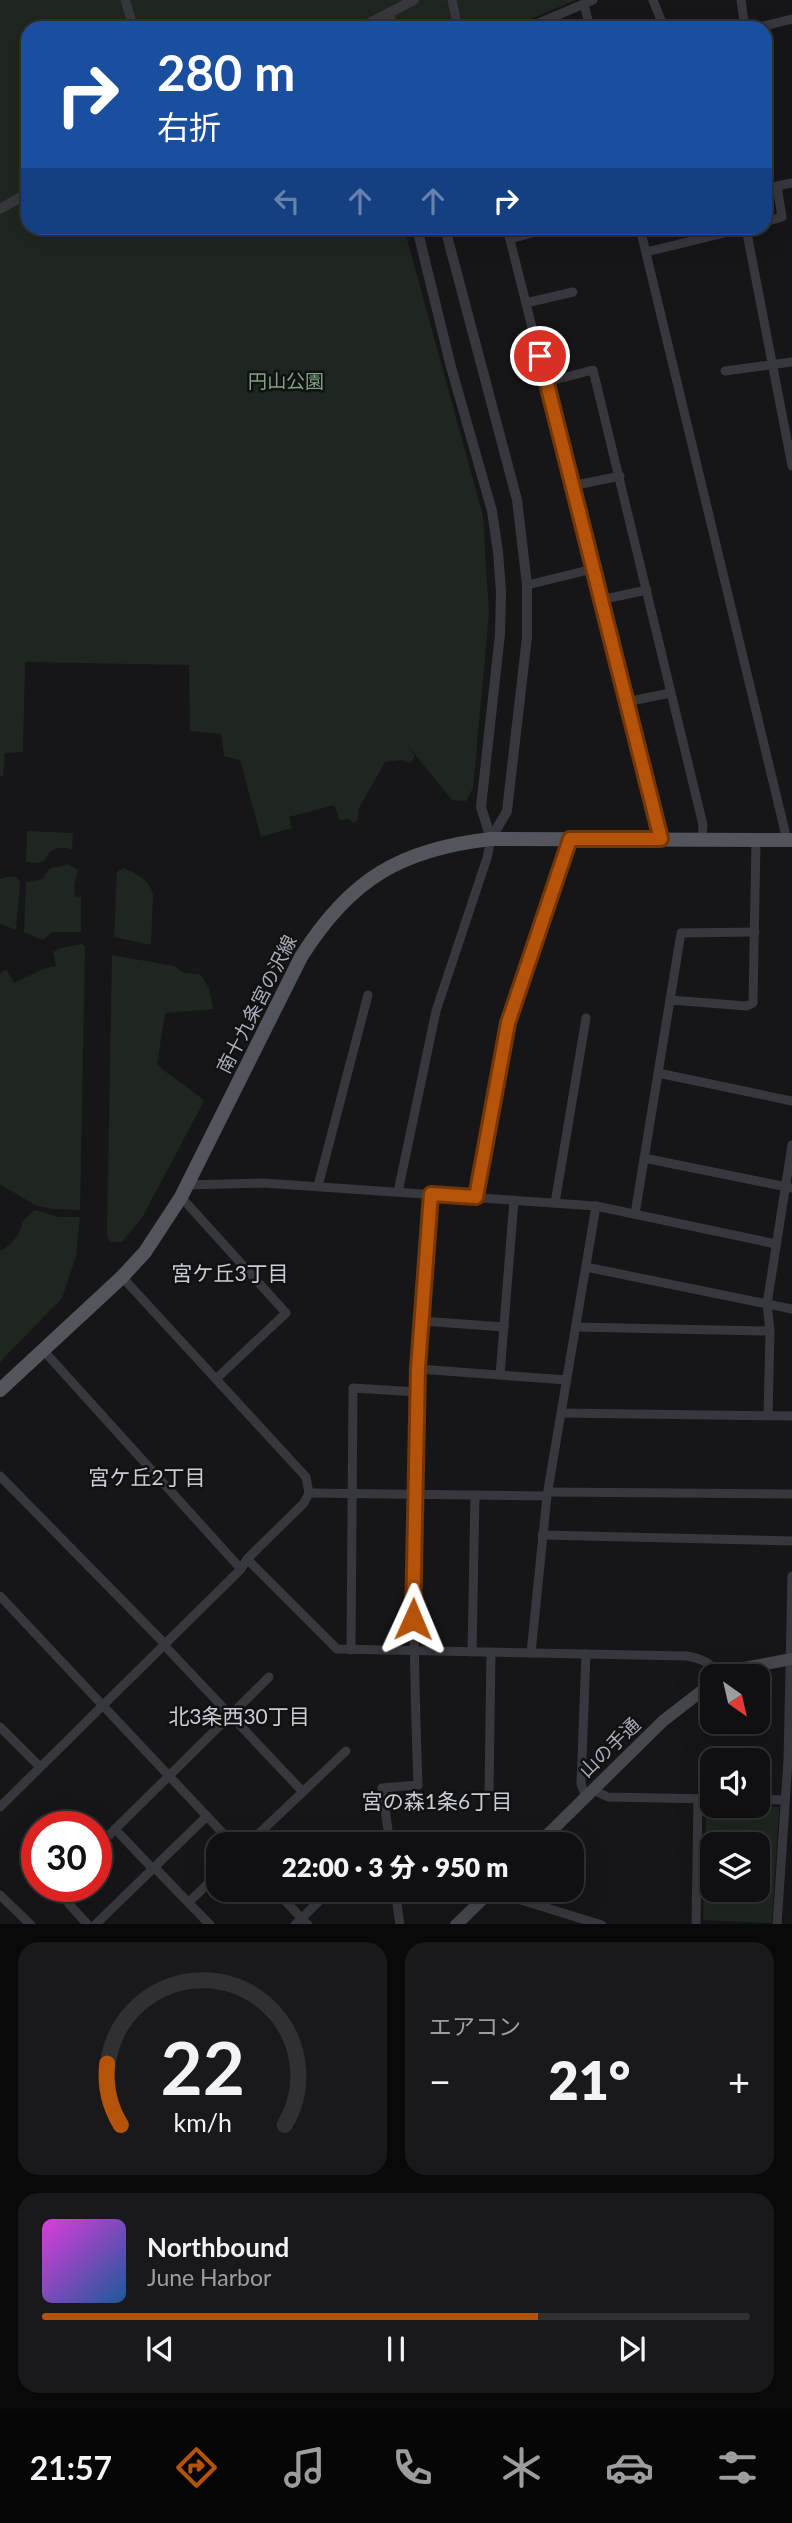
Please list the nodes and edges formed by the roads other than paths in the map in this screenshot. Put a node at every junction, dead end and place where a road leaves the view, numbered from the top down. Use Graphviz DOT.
graph roads {
  1 [pos="125,0"];
  2 [pos="414,0"];
  3 [pos="452,0"];
  4 [pos="653,0"];
  5 [pos="741,0"];
  6 [pos="589,2"];
  7 [pos="389,15"];
  8 [pos="792,19"];
  9 [pos="132,21"];
  10 [pos="376,21"];
  11 [pos="391,21"];
  12 [pos="456,21"];
  13 [pos="544,21"];
  14 [pos="590,21"];
  15 [pos="661,21"];
  16 [pos="745,21"];
  17 [pos="772,24"];
  18 [pos="792,183"];
  19 [pos="21,197"];
  20 [pos="0,209"];
  21 [pos="772,220"];
  22 [pos="419,235"];
  23 [pos="447,235"];
  24 [pos="509,235"];
  25 [pos="525,235"];
  26 [pos="642,235"];
  27 [pos="716,235"];
  28 [pos="746,235"];
  29 [pos="510,239"];
  30 [pos="646,252"];
  31 [pos="573,292"];
  32 [pos="526,303"];
  33 [pos="792,362"];
  34 [pos="771,365"];
  35 [pos="725,371"];
  36 [pos="547,382"];
  37 [pos="792,466"];
  38 [pos="620,476"];
  39 [pos="572,486"];
  40 [pos="593,569"];
  41 [pos="527,585"];
  42 [pos="647,590"];
  43 [pos="600,600"];
  44 [pos="670,693"];
  45 [pos="626,702"];
  46 [pos="491,839"];
  47 [pos="570,839"];
  48 [pos="661,839"];
  49 [pos="702,840"];
  50 [pos="756,840"];
  51 [pos="790,840"];
  52 [pos="755,932"];
  53 [pos="368,995"];
  54 [pos="670,1000"];
  55 [pos="586,1018"];
  56 [pos="658,1073"];
  57 [pos="792,1101"];
  58 [pos="792,1145"];
  59 [pos="644,1158"];
  60 [pos="317,1186"];
  61 [pos="788,1187"];
  62 [pos="183,1191"];
  63 [pos="398,1192"];
  64 [pos="431,1194"];
  65 [pos="476,1197"];
  66 [pos="514,1200"];
  67 [pos="555,1203"];
  68 [pos="596,1206"];
  69 [pos="635,1214"];
  70 [pos="776,1244"];
  71 [pos="586,1267"];
  72 [pos="122,1277"];
  73 [pos="766,1304"];
  74 [pos="792,1309"];
  75 [pos="422,1321"];
  76 [pos="504,1327"];
  77 [pos="576,1327"];
  78 [pos="770,1331"];
  79 [pos="43,1350"];
  80 [pos="418,1368"];
  81 [pos="500,1375"];
  82 [pos="216,1379"];
  83 [pos="567,1380"];
  84 [pos="0,1390"];
  85 [pos="417,1392"];
  86 [pos="561,1413"];
  87 [pos="768,1416"];
  88 [pos="792,1416"];
  89 [pos="0,1476"];
  90 [pos="309,1493"];
  91 [pos="351,1494"];
  92 [pos="414,1494"];
  93 [pos="547,1494"];
  94 [pos="792,1494"];
  95 [pos="475,1495"];
  96 [pos="542,1535"];
  97 [pos="792,1541"];
  98 [pos="247,1559"];
  99 [pos="792,1567"];
  100 [pos="241,1569"];
  101 [pos="792,1576"];
  102 [pos="0,1596"];
  103 [pos="165,1645"];
  104 [pos="351,1650"];
  105 [pos="413,1651"];
  106 [pos="472,1652"];
  107 [pos="491,1652"];
  108 [pos="531,1653"];
  109 [pos="586,1654"];
  110 [pos="791,1659"];
  111 [pos="711,1664"];
  112 [pos="765,1664"];
  113 [pos="269,1677"];
  114 [pos="700,1692"];
  115 [pos="103,1706"];
  116 [pos="230,1716"];
  117 [pos="0,1727"];
  118 [pos="346,1751"];
  119 [pos="790,1760"];
  120 [pos="40,1767"];
  121 [pos="169,1776"];
  122 [pos="303,1792"];
  123 [pos="590,1793"];
  124 [pos="489,1794"];
  125 [pos="698,1798"];
  126 [pos="770,1800"];
  127 [pos="785,1800"];
  128 [pos="0,1807"];
  129 [pos="207,1816"];
  130 [pos="115,1829"];
  131 [pos="112,1832"];
  132 [pos="222,1832"];
  133 [pos="261,1832"];
  134 [pos="388,1832"];
  135 [pos="550,1832"];
  136 [pos="787,1843"];
  137 [pos="153,1868"];
  138 [pos="206,1886"];
  139 [pos="0,1895"];
  140 [pos="69,1902"];
  141 [pos="189,1902"];
  142 [pos="285,1902"];
  143 [pos="319,1902"];
  144 [pos="397,1902"];
  145 [pos="479,1902"];
  146 [pos="528,1902"];
  147 [pos="301,1922"];
  148 [pos="31,1924"];
  149 [pos="88,1924"];
  150 [pos="95,1924"];
  151 [pos="210,1924"];
  152 [pos="400,1924"];
  153 [pos="456,1924"];
  154 [pos="602,1924"];
  155 [pos="696,1924"];
  156 [pos="776,1924"];
  1 -- 9 [label="street"];
  2 -- 7 [label="street"];
  3 -- 12 [label="street"];
  4 -- 15 [label="street"];
  5 -- 16 [label="street"];
  6 -- 13 [label="street"];
  6 -- 14 [label="street"];
  7 -- 10 [label="street"];
  7 -- 11 [label="street"];
  8 -- 17 [label="street"];
  18 -- 21 [label="street"];
  19 -- 20 [label="street"];
  22 -- 46 [label="street"];
  23 -- 41 [label="street"];
  24 -- 29 [label="street"];
  25 -- 29 [label="street"];
  26 -- 30 [label="street"];
  27 -- 30 [label="street"];
  28 -- 34 [label="street"];
  29 -- 32 [label="street"];
  30 -- 51 [label="street"];
  31 -- 32 [label="street"];
  32 -- 36 [label="street"];
  33 -- 34 [label="street"];
  34 -- 35 [label="street"];
  34 -- 37 [label="street"];
  36 -- 38 [label="street"];
  36 -- 39 [label="street"];
  38 -- 39 [label="street"];
  38 -- 42 [label="street"];
  39 -- 40 [label="street"];
  40 -- 41 [label="street"];
  40 -- 43 [label="street"];
  41 -- 46 [label="street"];
  42 -- 43 [label="street"];
  42 -- 44 [label="street"];
  43 -- 45 [label="street"];
  44 -- 45 [label="street"];
  44 -- 49 [label="street"];
  45 -- 48 [label="street"];
  46 -- 47 [label="main road, 南十九条宮の沢線"];
  46 -- 62 [label="main road, 南十九条宮の沢線"];
  46 -- 63 [label="street"];
  47 -- 48 [label="main road, 南十九条宮の沢線"];
  47 -- 65 [label="street"];
  48 -- 49 [label="main road, 南十九条宮の沢線"];
  49 -- 50 [label="main road, 南十九条宮の沢線"];
  50 -- 51 [label="main road, 南十九条宮の沢線"];
  50 -- 52 [label="street"];
  52 -- 54 [label="street"];
  52 -- 54 [label="street"];
  53 -- 60 [label="street"];
  54 -- 56 [label="street"];
  55 -- 67 [label="street"];
  56 -- 57 [label="street"];
  56 -- 59 [label="street"];
  58 -- 61 [label="street"];
  59 -- 61 [label="street"];
  59 -- 69 [label="street"];
  60 -- 62 [label="street"];
  60 -- 63 [label="street"];
  61 -- 70 [label="street"];
  62 -- 72 [label="main road, 南十九条宮の沢線"];
  62 -- 82 [label="street"];
  63 -- 64 [label="street"];
  64 -- 65 [label="street"];
  64 -- 75 [label="street"];
  65 -- 66 [label="street"];
  66 -- 67 [label="street"];
  66 -- 76 [label="street"];
  67 -- 68 [label="street"];
  68 -- 69 [label="street"];
  68 -- 71 [label="street"];
  69 -- 70 [label="street"];
  70 -- 73 [label="street"];
  71 -- 73 [label="street"];
  71 -- 77 [label="street"];
  72 -- 79 [label="main road, 南十九条宮の沢線"];
  72 -- 82 [label="street"];
  73 -- 74 [label="street"];
  73 -- 78 [label="street"];
  75 -- 76 [label="street"];
  75 -- 80 [label="street"];
  76 -- 81 [label="street"];
  77 -- 78 [label="street"];
  77 -- 83 [label="street"];
  78 -- 87 [label="street"];
  79 -- 84 [label="main road, 南十九条宮の沢線"];
  79 -- 100 [label="street"];
  80 -- 81 [label="street"];
  80 -- 85 [label="street"];
  81 -- 83 [label="street"];
  82 -- 90 [label="street"];
  83 -- 86 [label="street"];
  85 -- 91 [label="street"];
  85 -- 92 [label="street"];
  86 -- 87 [label="street"];
  86 -- 93 [label="street"];
  87 -- 88 [label="street"];
  89 -- 103 [label="street"];
  90 -- 91 [label="street"];
  90 -- 98 [label="street"];
  91 -- 92 [label="street"];
  91 -- 104 [label="street"];
  92 -- 95 [label="street"];
  92 -- 105 [label="street"];
  93 -- 94 [label="street"];
  93 -- 95 [label="street"];
  93 -- 96 [label="street"];
  95 -- 106 [label="street"];
  96 -- 97 [label="street"];
  96 -- 108 [label="street"];
  98 -- 100 [label="street"];
  98 -- 104 [label="street"];
  99 -- 101 [label="street"];
  100 -- 103 [label="street"];
  101 -- 110 [label="street"];
  102 -- 115 [label="street"];
  103 -- 115 [label="street"];
  103 -- 116 [label="street"];
  104 -- 105 [label="street"];
  105 -- 106 [label="street"];
  105 -- 134 [label="street"];
  106 -- 107 [label="street"];
  107 -- 108 [label="street"];
  107 -- 124 [label="street"];
  108 -- 109 [label="street"];
  109 -- 111 [label="street"];
  109 -- 123 [label="street"];
  110 -- 112 [label="main road"];
  110 -- 119 [label="street"];
  113 -- 116 [label="street"];
  114 -- 123 [label="main road, 山の手通"];
  115 -- 120 [label="street"];
  115 -- 121 [label="street"];
  116 -- 121 [label="street"];
  116 -- 122 [label="street"];
  117 -- 120 [label="street"];
  118 -- 122 [label="street"];
  119 -- 127 [label="street"];
  120 -- 128 [label="street"];
  121 -- 129 [label="street"];
  121 -- 130 [label="street"];
  122 -- 133 [label="street"];
  123 -- 125 [label="street"];
  123 -- 135 [label="main road, 山の手通"];
  125 -- 155 [label="street"];
  126 -- 127 [label="street"];
  127 -- 136 [label="street"];
  129 -- 132 [label="street"];
  129 -- 137 [label="street"];
  130 -- 131 [label="street"];
  130 -- 137 [label="street"];
  136 -- 156 [label="street"];
  137 -- 141 [label="street"];
  137 -- 150 [label="street"];
  138 -- 141 [label="street"];
  139 -- 148 [label="street"];
  140 -- 149 [label="street"];
  141 -- 151 [label="street"];
  142 -- 147 [label="street"];
  143 -- 147 [label="street"];
  144 -- 152 [label="street"];
  145 -- 153 [label="main road"];
  146 -- 154 [label="street"];
}
